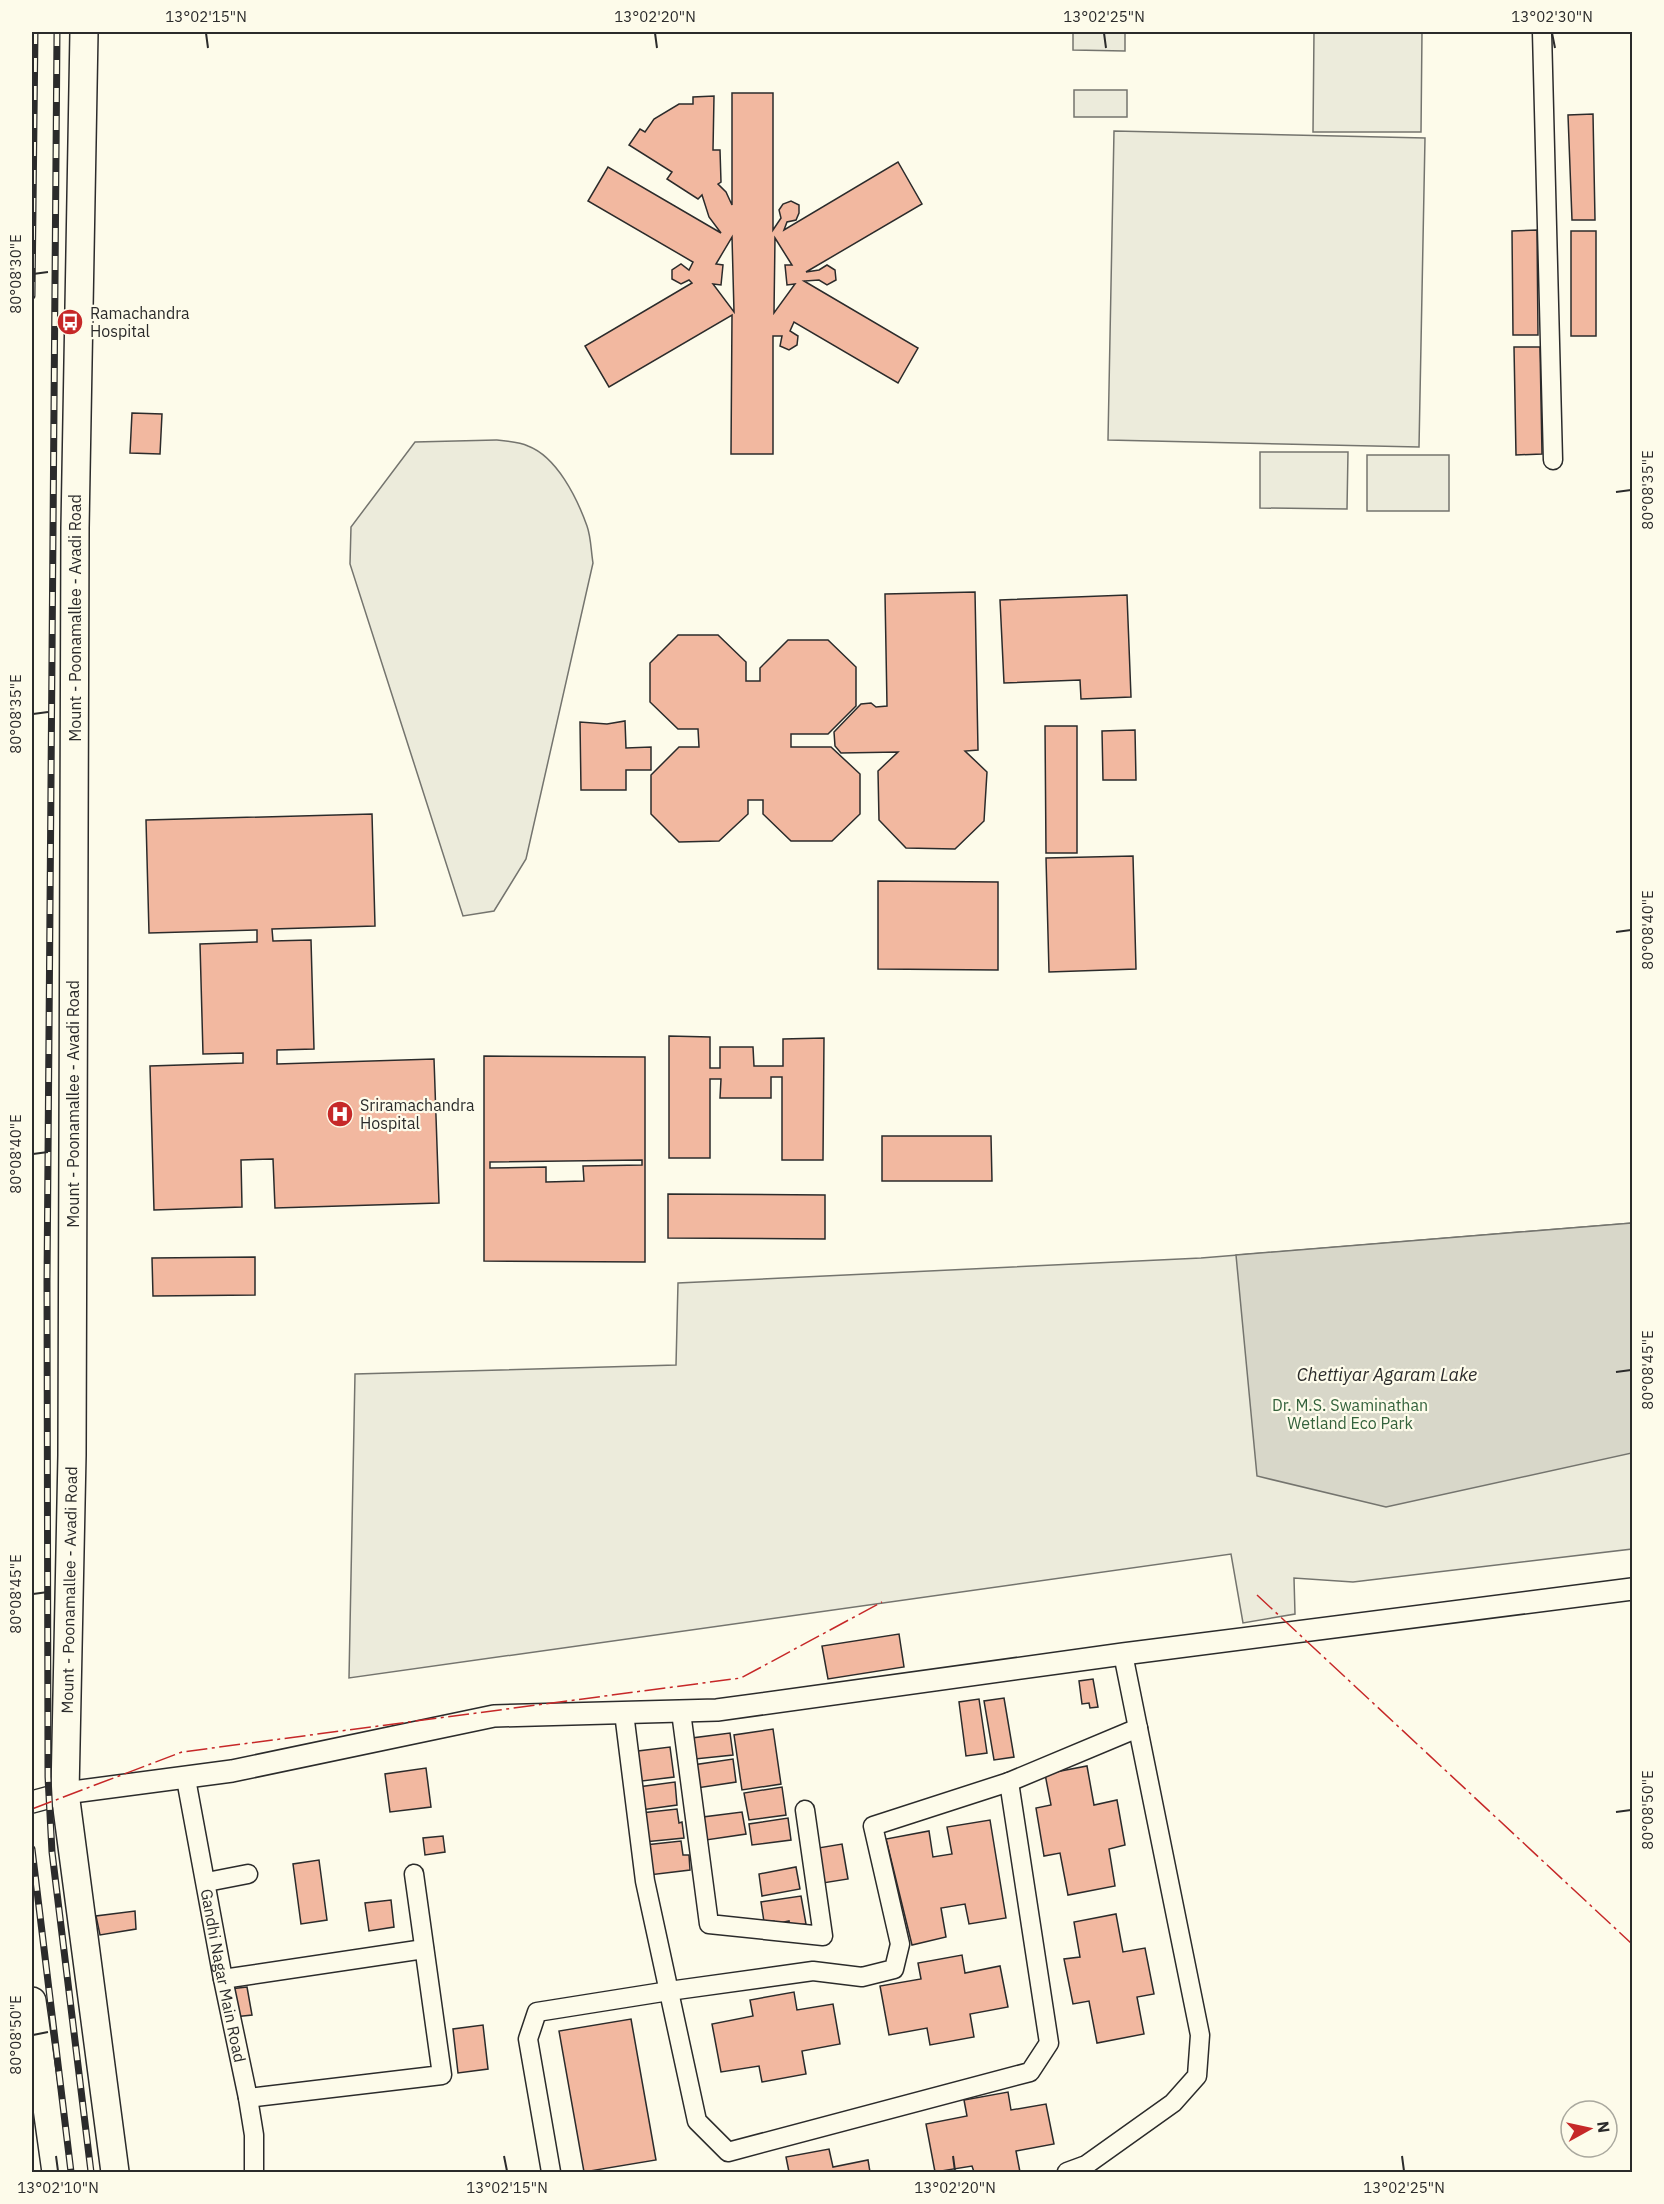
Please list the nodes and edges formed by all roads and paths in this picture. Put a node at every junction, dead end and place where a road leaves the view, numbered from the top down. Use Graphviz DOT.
graph roads {
  1 [pos="84,32"];
  2 [pos="1542,32"];
  3 [pos="1553,460"];
  4 [pos="1632,1589"];
  5 [pos="1123,1654"];
  6 [pos="681,1712"];
  7 [pos="624,1713"];
  8 [pos="1138,1728"];
  9 [pos="186,1779"];
  10 [pos="1009,1782"];
  11 [pos="65,1793"];
  12 [pos="32,1802"];
  13 [pos="805,1810"];
  14 [pos="248,1874"];
  15 [pos="414,1874"];
  16 [pos="207,1882"];
  17 [pos="424,1949"];
  18 [pos="223,1979"];
  19 [pos="669,1991"];
  20 [pos="32,2001"];
  21 [pos="248,2098"];
  22 [pos="56,2172"];
  23 [pos="115,2172"];
  24 [pos="254,2172"];
  25 [pos="551,2172"];
  26 [pos="1067,2172"];
  1 -- 11 [label="main road, Mount - Poonamallee - Avadi Road"];
  2 -- 3 [label="street"];
  4 -- 5 [label="street"];
  5 -- 6 [label="street"];
  5 -- 8 [label="street"];
  6 -- 7 [label="street"];
  6 -- 13 [label="street"];
  7 -- 9 [label="street"];
  7 -- 19 [label="street"];
  8 -- 10 [label="street"];
  8 -- 26 [label="street"];
  9 -- 11 [label="street"];
  9 -- 16 [label="street, Gandhi Nagar Main Road"];
  10 -- 19 [label="street"];
  10 -- 19 [label="street"];
  11 -- 12 [label="street"];
  11 -- 23 [label="main road, Mount - Poonamallee - Avadi Road"];
  14 -- 16 [label="street"];
  15 -- 17 [label="street"];
  16 -- 18 [label="street, Gandhi Nagar Main Road"];
  17 -- 18 [label="street"];
  17 -- 21 [label="street"];
  18 -- 21 [label="street, Gandhi Nagar Main Road"];
  19 -- 25 [label="street"];
  20 -- 22 [label="main road"];
  21 -- 24 [label="street, Gandhi Nagar Main Road"];
}
